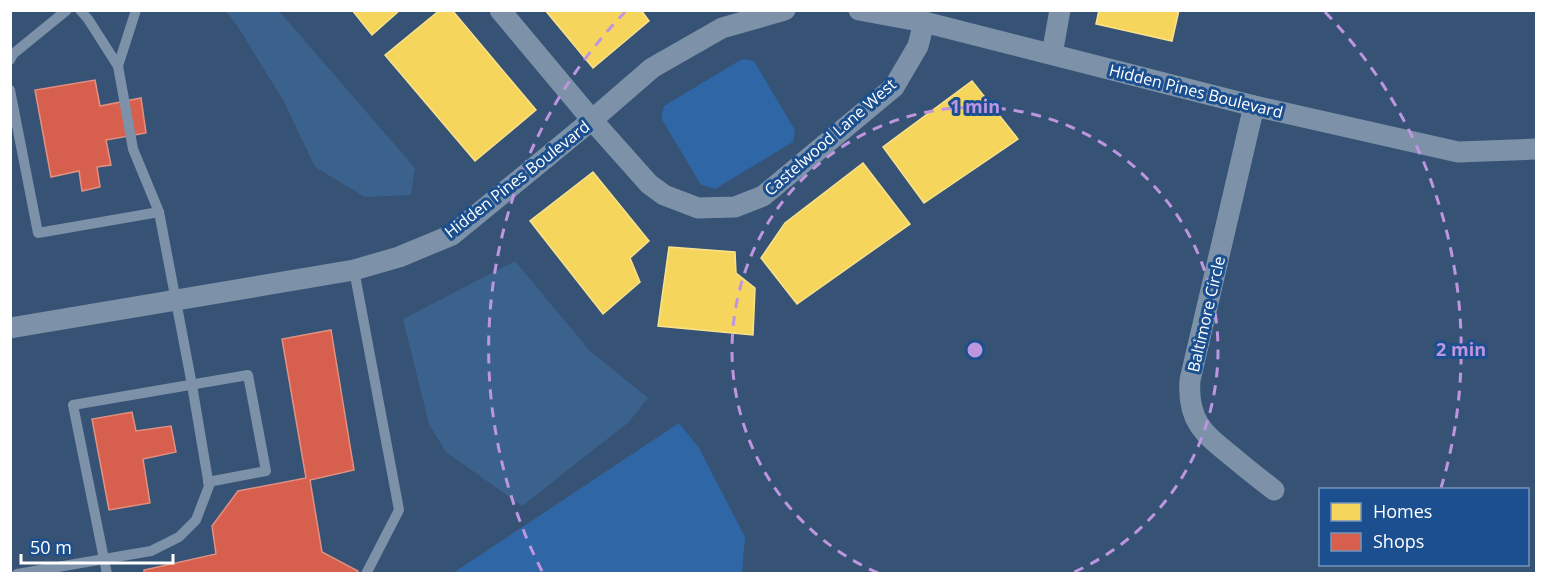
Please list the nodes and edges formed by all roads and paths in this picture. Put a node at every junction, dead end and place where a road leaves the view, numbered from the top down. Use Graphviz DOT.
graph roads {
  1 [pos="67,10"];
  2 [pos="80,10"];
  3 [pos="136,10"];
  4 [pos="500,10"];
  5 [pos="785,10"];
  6 [pos="859,10"];
  7 [pos="1060,10"];
  8 [pos="924,22"];
  9 [pos="1052,54"];
  10 [pos="10,60"];
  11 [pos="118,66"];
  12 [pos="10,90"];
  13 [pos="1254,106"];
  14 [pos="592,120"];
  15 [pos="1536,149"];
  16 [pos="159,212"];
  17 [pos="354,270"];
  18 [pos="175,300"];
  19 [pos="10,328"];
  20 [pos="192,385"];
  21 [pos="208,482"];
  22 [pos="1274,490"];
  23 [pos="104,559"];
  24 [pos="16,573"];
  25 [pos="106,573"];
  26 [pos="366,573"];
  1 -- 10 [label="lane"];
  2 -- 11 [label="lane"];
  3 -- 11 [label="lane"];
  4 -- 14 [label="street, Castelwood Lane West"];
  5 -- 14 [label="street, Hidden Pines Boulevard"];
  6 -- 8 [label="street, Hidden Pines Boulevard"];
  7 -- 9 [label="street"];
  8 -- 9 [label="street, Hidden Pines Boulevard"];
  8 -- 14 [label="street, Castelwood Lane West"];
  9 -- 13 [label="street, Hidden Pines Boulevard"];
  11 -- 16 [label="lane"];
  12 -- 16 [label="lane"];
  13 -- 15 [label="street, Hidden Pines Boulevard"];
  13 -- 22 [label="street, Baltimore Circle"];
  14 -- 17 [label="street, Hidden Pines Boulevard"];
  16 -- 18 [label="lane"];
  17 -- 18 [label="street, Hidden Pines Boulevard"];
  17 -- 26 [label="lane"];
  18 -- 19 [label="street, Hidden Pines Boulevard"];
  18 -- 20 [label="lane"];
  20 -- 21 [label="lane"];
  20 -- 21 [label="lane"];
  20 -- 23 [label="lane"];
  21 -- 23 [label="lane"];
  23 -- 24 [label="lane"];
  23 -- 25 [label="lane"];
}
